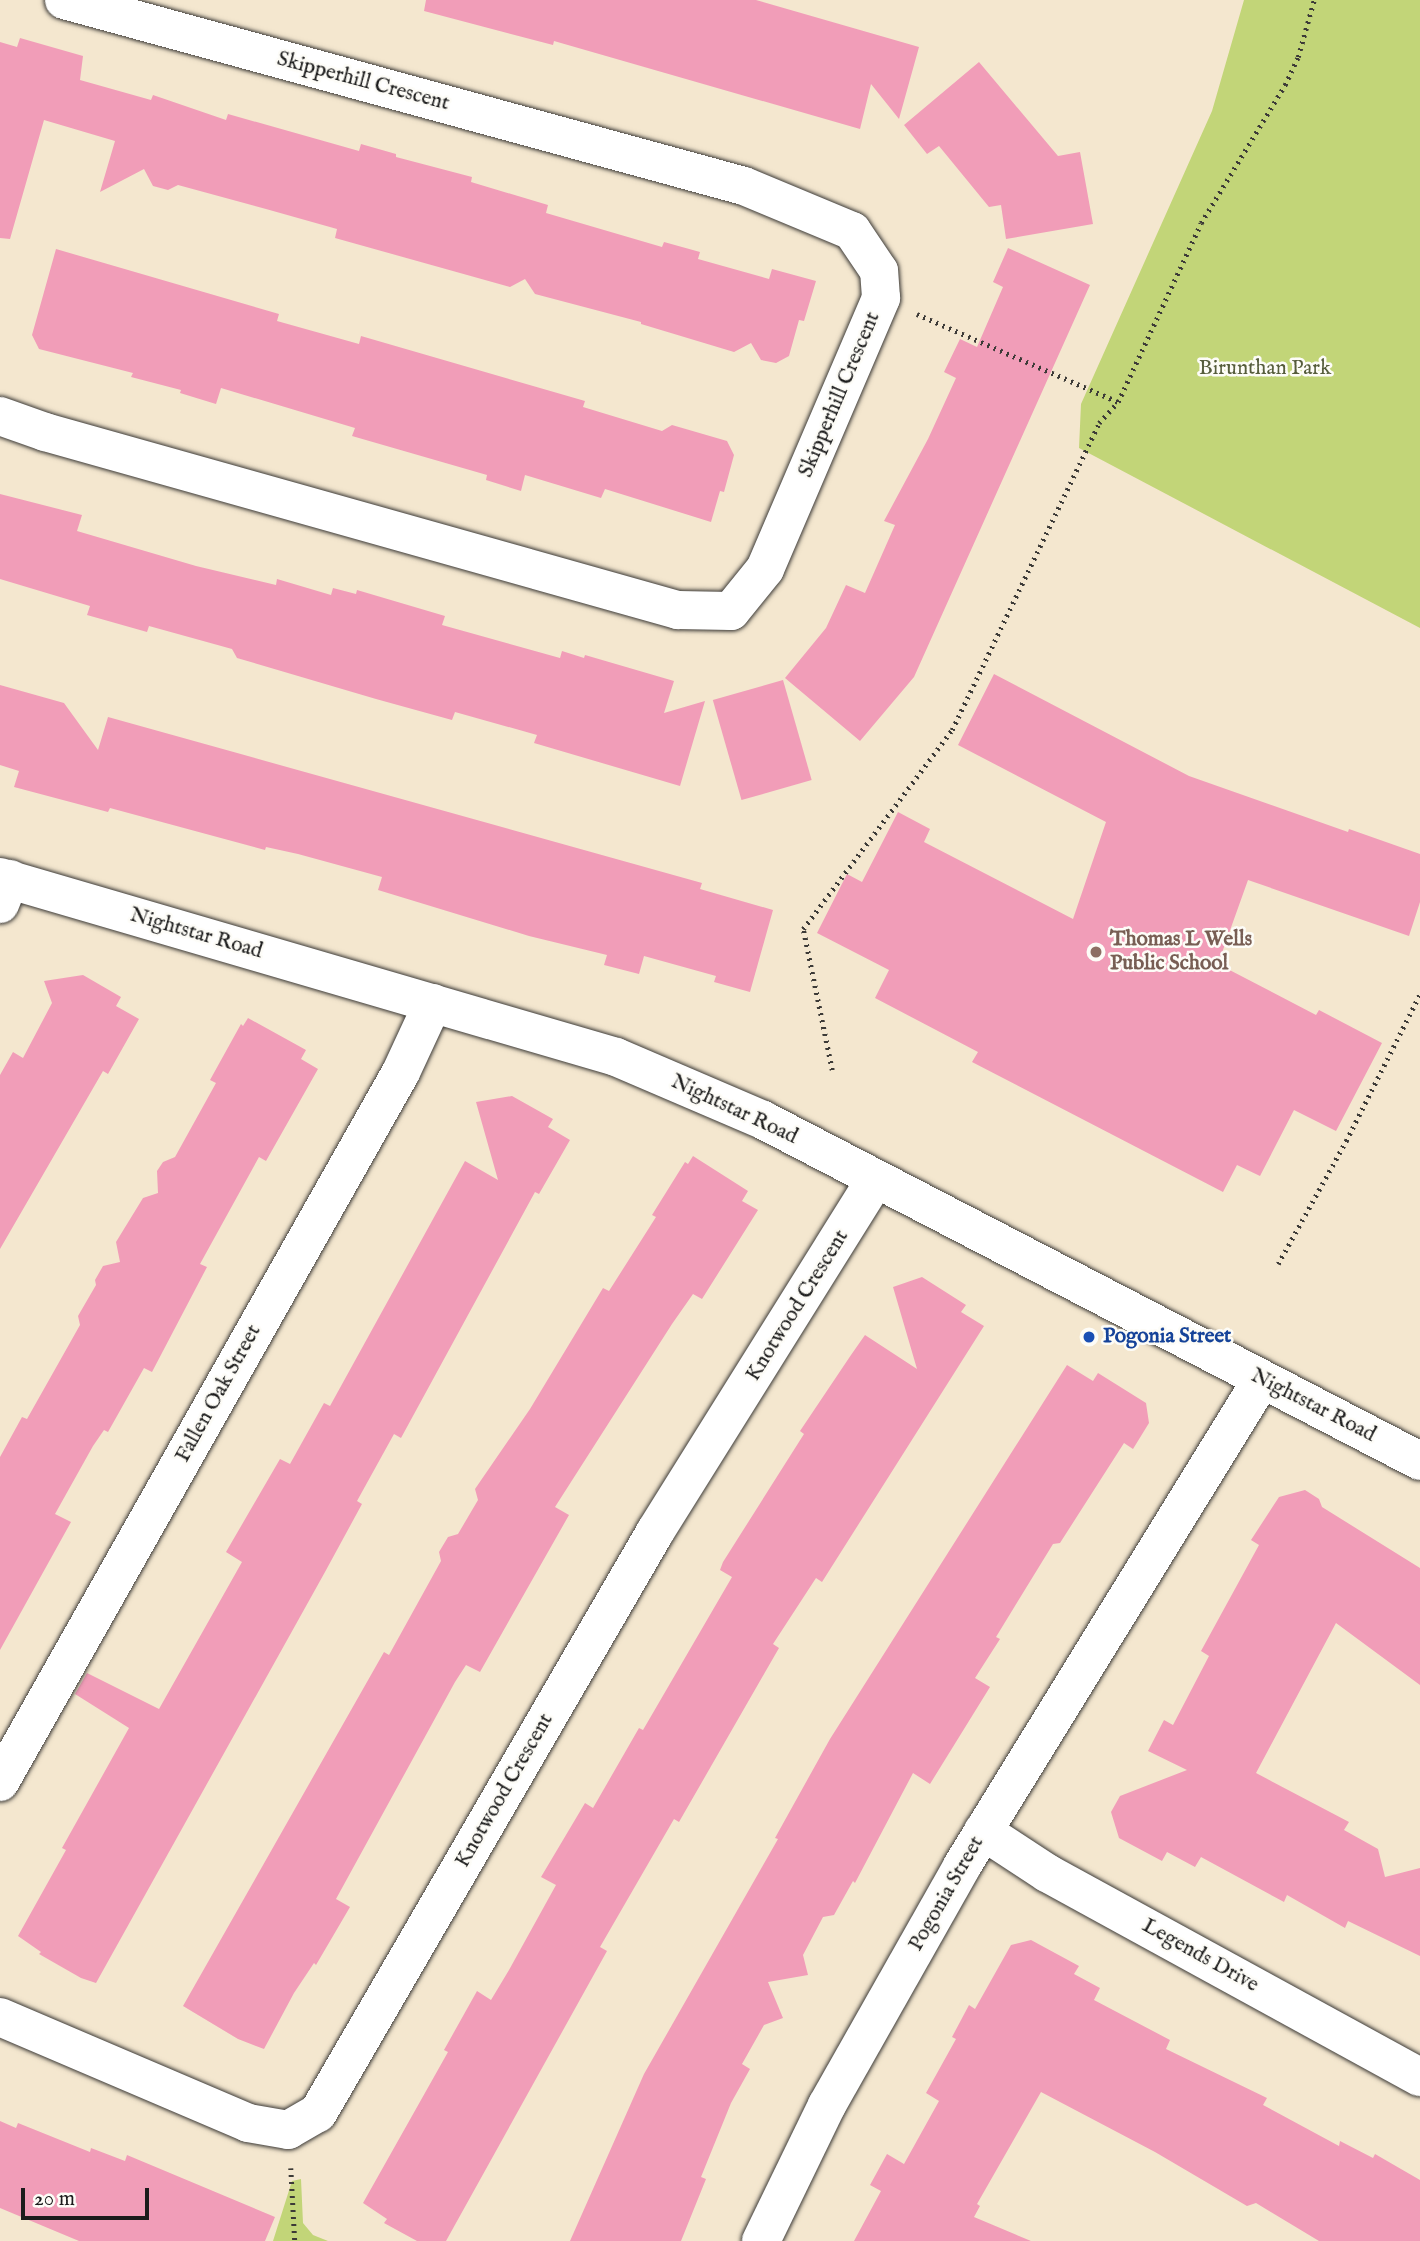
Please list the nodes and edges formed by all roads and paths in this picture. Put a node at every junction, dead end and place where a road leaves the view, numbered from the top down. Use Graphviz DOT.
graph roads {
  1 [pos="64,0"];
  2 [pos="1314,0"];
  3 [pos="881,298"];
  4 [pos="1118,402"];
  5 [pos="0,416"];
  6 [pos="3,887"];
  7 [pos="1420,994"];
  8 [pos="433,1003"];
  9 [pos="832,1070"];
  10 [pos="876,1179"];
  11 [pos="1278,1264"];
  12 [pos="1262,1379"];
  13 [pos="1420,1461"];
  14 [pos="0,1782"];
  15 [pos="983,1831"];
  16 [pos="0,2017"];
  17 [pos="1420,2077"];
  18 [pos="292,2181"];
  19 [pos="295,2241"];
  20 [pos="761,2241"];
  1 -- 3 [label="street, Skipperhill Crescent"];
  2 -- 4 [label="path"];
  3 -- 4 [label="path"];
  3 -- 5 [label="street, Skipperhill Crescent"];
  4 -- 9 [label="path"];
  6 -- 8 [label="street, Nightstar Road"];
  7 -- 11 [label="path"];
  8 -- 10 [label="street, Nightstar Road"];
  8 -- 14 [label="street, Fallen Oak Street"];
  10 -- 12 [label="street, Nightstar Road"];
  10 -- 16 [label="street, Knotwood Crescent"];
  12 -- 13 [label="street, Nightstar Road"];
  12 -- 15 [label="street, Pogonia Street"];
  15 -- 17 [label="street, Legends Drive"];
  15 -- 20 [label="street, Pogonia Street"];
  18 -- 19 [label="path"];
}
